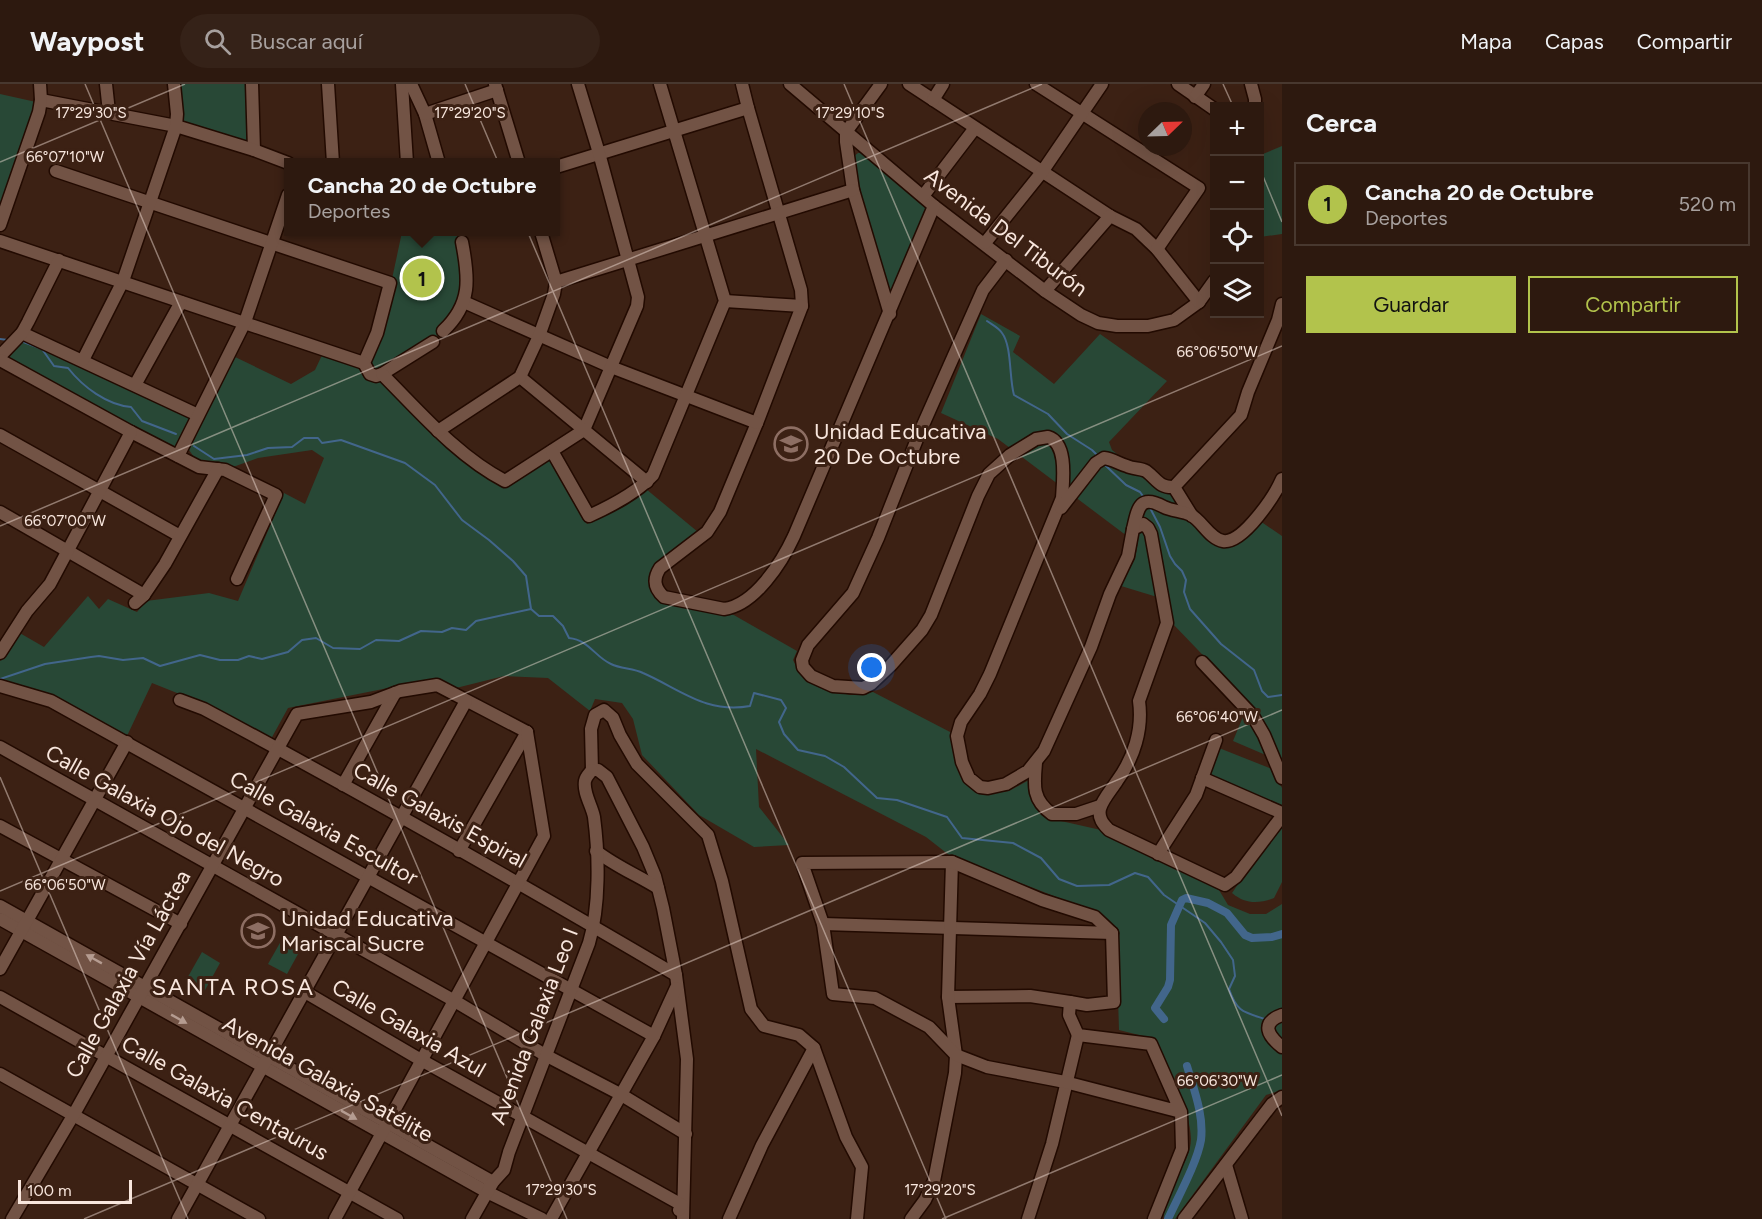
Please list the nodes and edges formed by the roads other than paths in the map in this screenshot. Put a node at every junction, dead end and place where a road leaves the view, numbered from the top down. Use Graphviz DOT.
graph roads {
  1 [pos="40,84"];
  2 [pos="106,84"];
  3 [pos="174,84"];
  4 [pos="252,84"];
  5 [pos="328,84"];
  6 [pos="402,84"];
  7 [pos="411,84"];
  8 [pos="578,84"];
  9 [pos="660,84"];
  10 [pos="741,84"];
  11 [pos="790,84"];
  12 [pos="881,84"];
  13 [pos="909,84"];
  14 [pos="943,84"];
  15 [pos="1036,84"];
  16 [pos="1102,84"];
  17 [pos="1178,84"];
  18 [pos="1204,84"];
  19 [pos="1251,84"];
  20 [pos="496,87"];
  21 [pos="1195,97"];
  22 [pos="41,100"];
  23 [pos="933,100"];
  24 [pos="1254,102"];
  25 [pos="1210,106"];
  26 [pos="748,108"];
  27 [pos="109,112"];
  28 [pos="425,114"];
  29 [pos="1083,115"];
  30 [pos="176,126"];
  31 [pos="975,128"];
  32 [pos="674,130"];
  33 [pos="846,132"];
  34 [pos="254,150"];
  35 [pos="599,153"];
  36 [pos="333,158"];
  37 [pos="407,158"];
  38 [pos="438,158"];
  39 [pos="518,158"];
  40 [pos="284,161"];
  41 [pos="560,165"];
  42 [pos="56,171"];
  43 [pos="1042,172"];
  44 [pos="853,190"];
  45 [pos="923,196"];
  46 [pos="149,203"];
  47 [pos="934,206"];
  48 [pos="284,207"];
  49 [pos="779,214"];
  50 [pos="1110,216"];
  51 [pos="0,225"];
  52 [pos="542,236"];
  53 [pos="705,237"];
  54 [pos="0,241"];
  55 [pos="462,242"];
  56 [pos="985,243"];
  57 [pos="272,244"];
  58 [pos="1157,249"];
  59 [pos="59,260"];
  60 [pos="629,260"];
  61 [pos="1006,260"];
  62 [pos="123,280"];
  63 [pos="556,282"];
  64 [pos="1210,287"];
  65 [pos="1045,291"];
  66 [pos="725,301"];
  67 [pos="181,302"];
  68 [pos="464,302"];
  69 [pos="1198,302"];
  70 [pos="1282,304"];
  71 [pos="802,306"];
  72 [pos="890,314"];
  73 [pos="245,322"];
  74 [pos="443,331"];
  75 [pos="21,333"];
  76 [pos="539,336"];
  77 [pos="433,342"];
  78 [pos="0,358"];
  79 [pos="83,360"];
  80 [pos="364,363"];
  81 [pos="611,367"];
  82 [pos="382,374"];
  83 [pos="520,377"];
  84 [pos="135,385"];
  85 [pos="685,395"];
  86 [pos="198,415"];
  87 [pos="757,423"];
  88 [pos="584,430"];
  89 [pos="438,431"];
  90 [pos="131,432"];
  91 [pos="0,435"];
  92 [pos="552,451"];
  93 [pos="178,456"];
  94 [pos="218,469"];
  95 [pos="1282,479"];
  96 [pos="646,483"];
  97 [pos="1174,488"];
  98 [pos="100,490"];
  99 [pos="0,512"];
  100 [pos="1057,514"];
  101 [pos="1192,516"];
  102 [pos="1133,529"];
  103 [pos="180,536"];
  104 [pos="68,550"];
  105 [pos="237,579"];
  106 [pos="0,653"];
  107 [pos="1202,662"];
  108 [pos="0,686"];
  109 [pos="395,693"];
  110 [pos="180,700"];
  111 [pos="466,701"];
  112 [pos="527,732"];
  113 [pos="1216,740"];
  114 [pos="127,742"];
  115 [pos="0,747"];
  116 [pos="279,749"];
  117 [pos="1036,763"];
  118 [pos="592,770"];
  119 [pos="1202,778"];
  120 [pos="1282,778"];
  121 [pos="343,785"];
  122 [pos="94,800"];
  123 [pos="1100,806"];
  124 [pos="243,807"];
  125 [pos="1282,814"];
  126 [pos="401,817"];
  127 [pos="0,826"];
  128 [pos="459,850"];
  129 [pos="596,851"];
  130 [pos="1158,854"];
  131 [pos="62,859"];
  132 [pos="952,862"];
  133 [pos="212,866"];
  134 [pos="369,877"];
  135 [pos="519,884"];
  136 [pos="658,888"];
  137 [pos="0,906"];
  138 [pos="0,919"];
  139 [pos="181,924"];
  140 [pos="823,924"];
  141 [pos="24,926"];
  142 [pos="594,926"];
  143 [pos="951,928"];
  144 [pos="1112,933"];
  145 [pos="336,936"];
  146 [pos="485,943"];
  147 [pos="0,969"];
  148 [pos="676,980"];
  149 [pos="569,991"];
  150 [pos="142,992"];
  151 [pos="304,992"];
  152 [pos="948,996"];
  153 [pos="0,997"];
  154 [pos="453,1000"];
  155 [pos="1070,1002"];
  156 [pos="1282,1015"];
  157 [pos="1078,1035"];
  158 [pos="654,1036"];
  159 [pos="1282,1047"];
  160 [pos="814,1048"];
  161 [pos="545,1055"];
  162 [pos="956,1055"];
  163 [pos="106,1056"];
  164 [pos="421,1060"];
  165 [pos="266,1062"];
  166 [pos="0,1074"];
  167 [pos="1065,1082"];
  168 [pos="620,1094"];
  169 [pos="1280,1101"];
  170 [pos="1181,1112"];
  171 [pos="74,1114"];
  172 [pos="522,1117"];
  173 [pos="230,1126"];
  174 [pos="384,1127"];
  175 [pos="686,1134"];
  176 [pos="588,1152"];
  177 [pos="1226,1165"];
  178 [pos="198,1185"];
  179 [pos="490,1187"];
  180 [pos="350,1192"];
  181 [pos="682,1205"];
  182 [pos="12,1219"];
  183 [pos="178,1219"];
  184 [pos="259,1219"];
  185 [pos="335,1219"];
  186 [pos="397,1219"];
  187 [pos="472,1219"];
  188 [pos="542,1219"];
  189 [pos="551,1219"];
  190 [pos="674,1219"];
  191 [pos="683,1219"];
  192 [pos="729,1219"];
  193 [pos="857,1219"];
  194 [pos="911,1219"];
  195 [pos="1028,1219"];
  196 [pos="1154,1219"];
  197 [pos="1184,1219"];
  198 [pos="1242,1219"];
  1 -- 22 [label="street"];
  2 -- 27 [label="street"];
  3 -- 30 [label="street"];
  4 -- 34 [label="street"];
  5 -- 36 [label="street"];
  6 -- 37 [label="street"];
  7 -- 28 [label="street"];
  8 -- 35 [label="street"];
  9 -- 32 [label="street"];
  10 -- 26 [label="street"];
  11 -- 33 [label="street, Avenida Del Tiburón"];
  12 -- 33 [label="street"];
  13 -- 23 [label="street"];
  14 -- 23 [label="street"];
  15 -- 29 [label="street"];
  16 -- 29 [label="street"];
  17 -- 21 [label="street"];
  18 -- 21 [label="street"];
  19 -- 24 [label="street"];
  20 -- 28 [label="street"];
  20 -- 39 [label="street"];
  21 -- 25 [label="street"];
  22 -- 27 [label="street"];
  22 -- 51 [label="street"];
  23 -- 31 [label="street"];
  26 -- 32 [label="street"];
  26 -- 49 [label="street"];
  27 -- 30 [label="street"];
  28 -- 38 [label="street"];
  29 -- 43 [label="street"];
  29 -- 58 [label="street"];
  30 -- 34 [label="street"];
  30 -- 46 [label="street"];
  31 -- 43 [label="street"];
  31 -- 45 [label="street"];
  32 -- 35 [label="street"];
  32 -- 53 [label="street"];
  33 -- 44 [label="street"];
  33 -- 45 [label="street, Avenida Del Tiburón"];
  34 -- 40 [label="street"];
  35 -- 41 [label="street"];
  35 -- 60 [label="street"];
  42 -- 46 [label="street"];
  43 -- 50 [label="street"];
  43 -- 56 [label="street"];
  44 -- 49 [label="street"];
  44 -- 72 [label="street"];
  45 -- 47 [label="street, Avenida Del Tiburón"];
  46 -- 57 [label="street"];
  46 -- 62 [label="street"];
  47 -- 56 [label="street, Avenida Del Tiburón"];
  47 -- 72 [label="street"];
  48 -- 57 [label="street"];
  49 -- 53 [label="street"];
  49 -- 71 [label="street"];
  50 -- 58 [label="street"];
  50 -- 65 [label="street"];
  52 -- 63 [label="street"];
  53 -- 60 [label="street"];
  53 -- 66 [label="street"];
  54 -- 59 [label="street"];
  55 -- 68 [label="street"];
  56 -- 61 [label="street, Avenida Del Tiburón"];
  57 -- 73 [label="street"];
  57 -- 80 [label="street"];
  58 -- 69 [label="street"];
  59 -- 62 [label="street"];
  59 -- 75 [label="street"];
  60 -- 63 [label="street"];
  60 -- 81 [label="street"];
  61 -- 65 [label="street, Avenida Del Tiburón"];
  61 -- 100 [label="street"];
  62 -- 67 [label="street"];
  62 -- 79 [label="street"];
  63 -- 76 [label="street"];
  64 -- 69 [label="street, Avenida Del Tiburón"];
  65 -- 69 [label="street, Avenida Del Tiburón"];
  66 -- 71 [label="street"];
  66 -- 85 [label="street"];
  67 -- 73 [label="street"];
  67 -- 84 [label="street"];
  68 -- 74 [label="street"];
  68 -- 76 [label="street"];
  70 -- 97 [label="street"];
  71 -- 87 [label="street"];
  72 -- 87 [label="street"];
  73 -- 80 [label="street"];
  73 -- 86 [label="street"];
  75 -- 78 [label="street"];
  75 -- 79 [label="street"];
  76 -- 81 [label="street"];
  76 -- 83 [label="street"];
  77 -- 82 [label="street"];
  78 -- 90 [label="street"];
  79 -- 84 [label="street"];
  80 -- 82 [label="street"];
  81 -- 85 [label="street"];
  81 -- 88 [label="street"];
  82 -- 89 [label="street"];
  83 -- 88 [label="street"];
  83 -- 89 [label="street"];
  84 -- 86 [label="street"];
  85 -- 87 [label="street"];
  85 -- 96 [label="street"];
  86 -- 93 [label="street"];
  88 -- 92 [label="street"];
  88 -- 96 [label="street"];
  89 -- 92 [label="street"];
  90 -- 93 [label="street"];
  90 -- 98 [label="street"];
  91 -- 98 [label="street"];
  92 -- 96 [label="street"];
  93 -- 94 [label="street"];
  94 -- 103 [label="street"];
  94 -- 105 [label="street"];
  95 -- 101 [label="street"];
  97 -- 100 [label="street"];
  97 -- 101 [label="street"];
  98 -- 103 [label="street"];
  98 -- 104 [label="street"];
  99 -- 104 [label="street"];
  100 -- 117 [label="street"];
  101 -- 102 [label="street"];
  102 -- 117 [label="street"];
  102 -- 123 [label="street"];
  103 -- 104 [label="street"];
  104 -- 106 [label="street"];
  107 -- 120 [label="street"];
  108 -- 114 [label="street, Calle Galaxia Escultor"];
  109 -- 111 [label="street"];
  109 -- 116 [label="street, Calle Galaxia Vía Láctea"];
  109 -- 121 [label="street"];
  110 -- 116 [label="street, Calle Galaxis Espiral"];
  111 -- 112 [label="street"];
  111 -- 126 [label="street"];
  112 -- 128 [label="street"];
  112 -- 135 [label="street"];
  113 -- 119 [label="street"];
  114 -- 122 [label="street"];
  114 -- 124 [label="street, Calle Galaxia Escultor"];
  115 -- 122 [label="street, Calle Galaxia Ojo del Negro"];
  116 -- 121 [label="street, Calle Galaxis Espiral"];
  116 -- 124 [label="street, Calle Galaxia Vía Láctea"];
  117 -- 123 [label="street"];
  118 -- 129 [label="street, Avenida Galaxia Leo I"];
  118 -- 136 [label="street"];
  118 -- 160 [label="street, Avenida Galaxia Leo I"];
  119 -- 125 [label="street"];
  119 -- 130 [label="street"];
  121 -- 126 [label="street, Calle Galaxis Espiral"];
  122 -- 131 [label="street"];
  122 -- 133 [label="street, Calle Galaxia Ojo del Negro"];
  123 -- 130 [label="street"];
  124 -- 133 [label="street, Calle Galaxia Vía Láctea"];
  124 -- 134 [label="street, Calle Galaxia Escultor"];
  125 -- 130 [label="street"];
  126 -- 128 [label="street, Calle Galaxis Espiral"];
  126 -- 134 [label="street"];
  127 -- 131 [label="street"];
  128 -- 135 [label="street, Calle Galaxis Espiral"];
  129 -- 136 [label="street"];
  129 -- 142 [label="street, Avenida Galaxia Leo I"];
  131 -- 139 [label="street"];
  131 -- 141 [label="street"];
  132 -- 140 [label="street"];
  132 -- 143 [label="street"];
  132 -- 144 [label="street"];
  133 -- 139 [label="street, Calle Galaxia Vía Láctea"];
  133 -- 145 [label="street, Calle Galaxia Ojo del Negro"];
  134 -- 145 [label="street"];
  134 -- 146 [label="street, Calle Galaxia Escultor"];
  135 -- 142 [label="street, Calle Galaxis Espiral"];
  135 -- 146 [label="street"];
  136 -- 148 [label="street"];
  137 -- 141 [label="street, Avenida Galaxia Satélite"];
  138 -- 141 [label="street, Avenida Galaxia Satélite"];
  139 -- 150 [label="street, Calle Galaxia Vía Láctea"];
  140 -- 143 [label="street"];
  140 -- 162 [label="street"];
  141 -- 147 [label="street"];
  141 -- 150 [label="street, Avenida Galaxia Satélite"];
  142 -- 148 [label="street, Calle Galaxis Espiral"];
  142 -- 149 [label="street, Avenida Galaxia Leo I"];
  143 -- 144 [label="street"];
  143 -- 152 [label="street"];
  144 -- 155 [label="street"];
  145 -- 151 [label="street"];
  145 -- 154 [label="street, Calle Galaxia Ojo del Negro"];
  146 -- 149 [label="street, Calle Galaxia Escultor"];
  146 -- 154 [label="street"];
  148 -- 158 [label="street"];
  148 -- 175 [label="street"];
  149 -- 158 [label="street, Calle Galaxia Escultor"];
  149 -- 161 [label="street, Avenida Galaxia Leo I"];
  150 -- 163 [label="street, Calle Galaxia Vía Láctea"];
  150 -- 165 [label="street, Avenida Galaxia Satélite"];
  151 -- 164 [label="street, Calle Galaxia Azul"];
  151 -- 165 [label="street"];
  152 -- 155 [label="street"];
  152 -- 162 [label="street"];
  153 -- 163 [label="street, Calle Galaxia Centaurus"];
  154 -- 161 [label="street, Calle Galaxia Ojo del Negro"];
  154 -- 164 [label="street"];
  155 -- 157 [label="street"];
  156 -- 159 [label="street"];
  157 -- 167 [label="street"];
  157 -- 170 [label="street"];
  158 -- 168 [label="street"];
  160 -- 192 [label="street"];
  160 -- 193 [label="street"];
  161 -- 168 [label="street, Calle Galaxia Ojo del Negro"];
  161 -- 172 [label="street, Avenida Galaxia Leo I"];
  162 -- 167 [label="street"];
  162 -- 194 [label="street"];
  163 -- 171 [label="street, Calle Galaxia Vía Láctea"];
  163 -- 173 [label="street, Calle Galaxia Centaurus"];
  164 -- 172 [label="street, Calle Galaxia Azul"];
  164 -- 174 [label="street"];
  165 -- 173 [label="street"];
  165 -- 174 [label="street, Avenida Galaxia Satélite"];
  166 -- 171 [label="street"];
  167 -- 170 [label="street"];
  167 -- 195 [label="street"];
  168 -- 175 [label="street, Calle Galaxia Ojo del Negro"];
  168 -- 176 [label="street"];
  169 -- 177 [label="street"];
  170 -- 196 [label="street"];
  171 -- 178 [label="street"];
  171 -- 182 [label="street, Calle Galaxia Vía Láctea"];
  172 -- 176 [label="street, Calle Galaxia Azul"];
  172 -- 179 [label="street, Avenida Galaxia Leo I"];
  173 -- 178 [label="street"];
  173 -- 180 [label="street, Calle Galaxia Centaurus"];
  174 -- 179 [label="street, Avenida Galaxia Satélite"];
  174 -- 180 [label="street"];
  175 -- 181 [label="street"];
  176 -- 181 [label="street, Calle Galaxia Azul"];
  176 -- 189 [label="street"];
  177 -- 197 [label="street"];
  177 -- 198 [label="street"];
  178 -- 183 [label="street"];
  178 -- 184 [label="street"];
  179 -- 187 [label="street, Avenida Galaxia Leo I"];
  179 -- 188 [label="street, Avenida Galaxia Satélite"];
  180 -- 185 [label="street"];
  180 -- 186 [label="street, Calle Galaxia Centaurus"];
  181 -- 190 [label="street"];
  181 -- 191 [label="street"];
}
